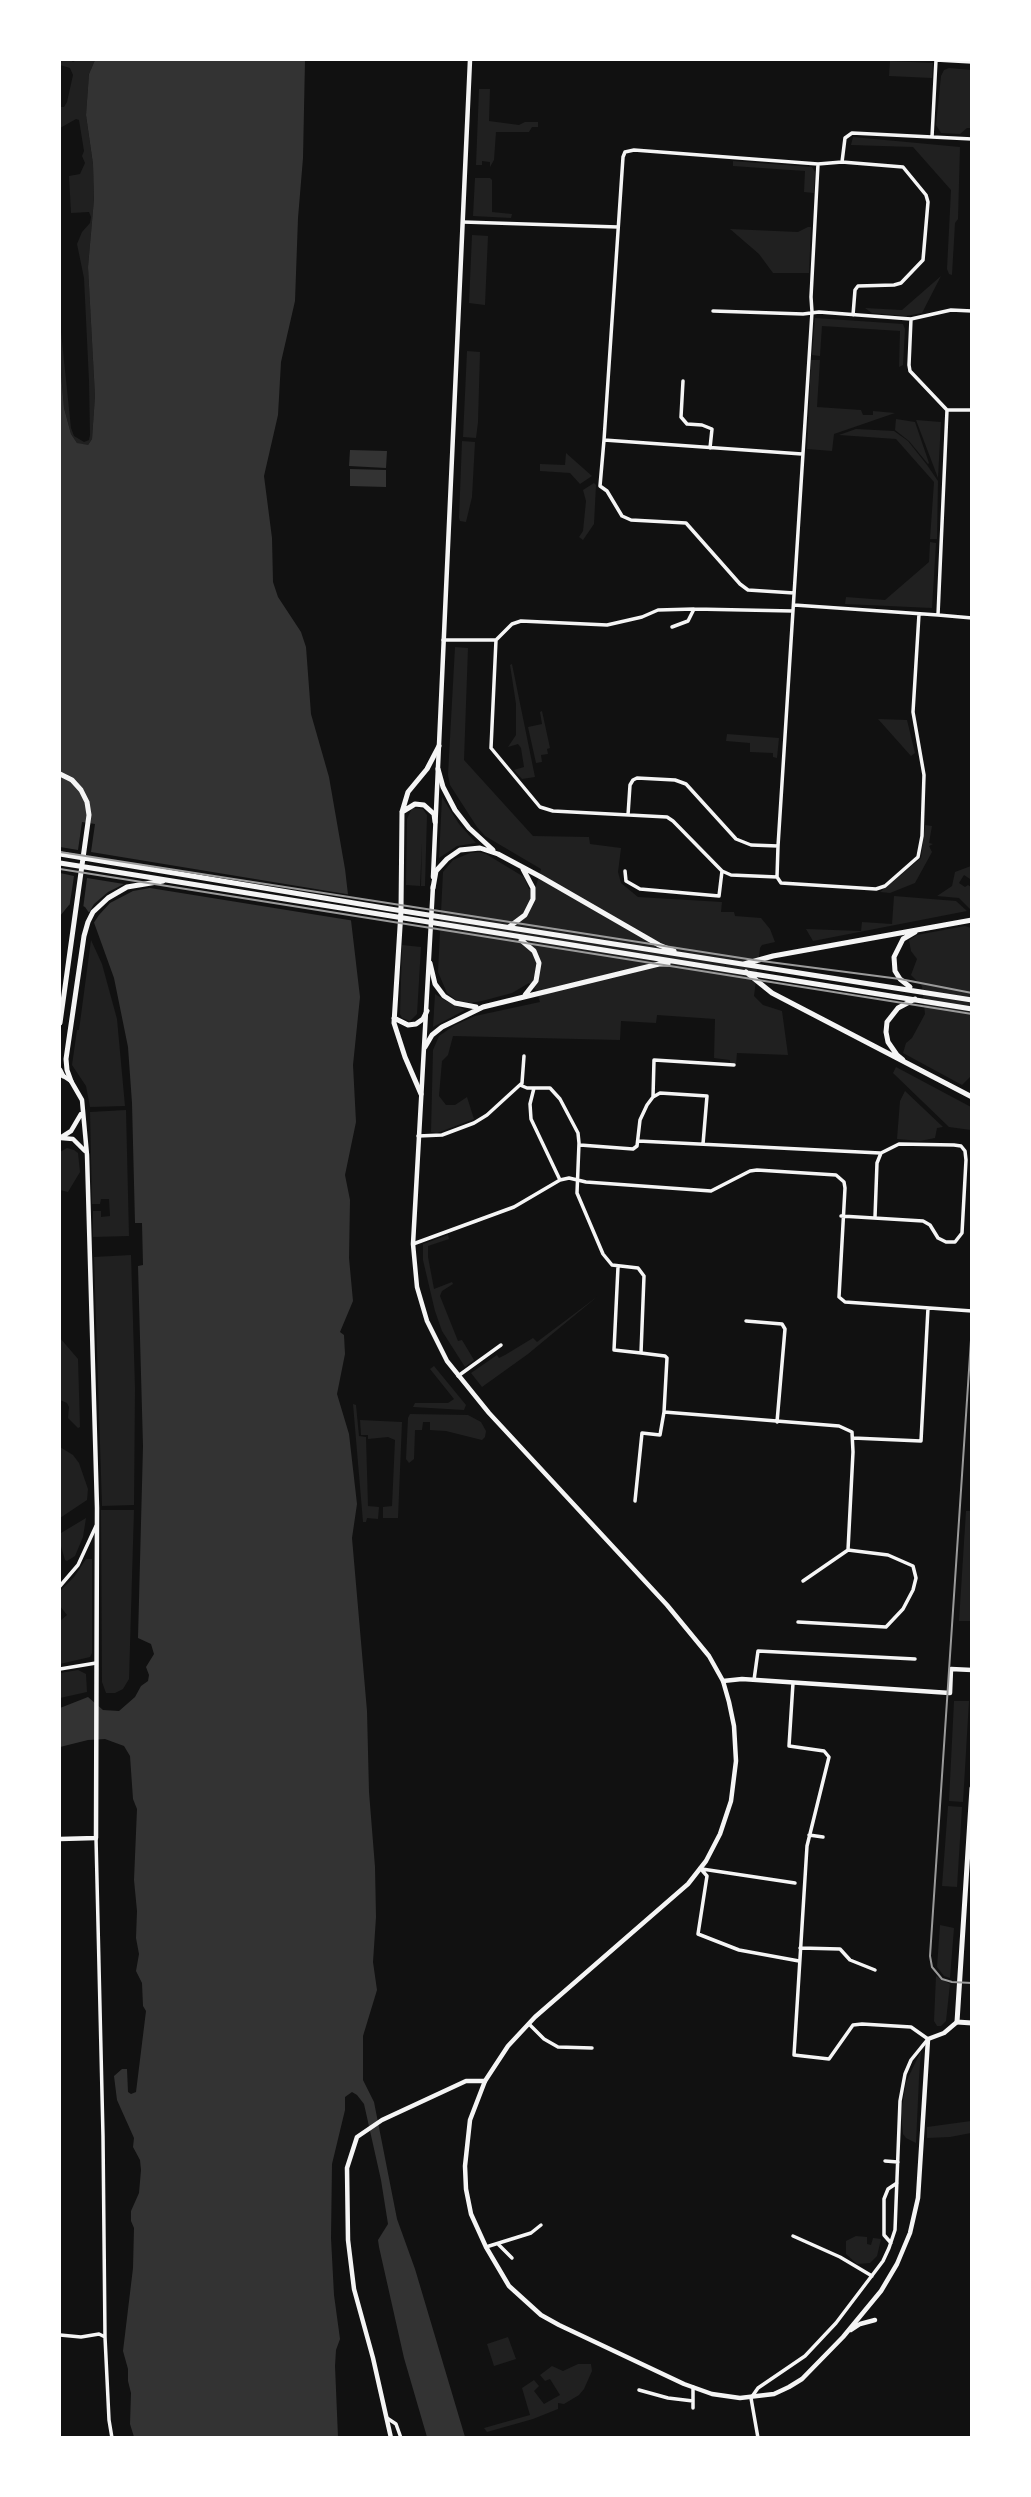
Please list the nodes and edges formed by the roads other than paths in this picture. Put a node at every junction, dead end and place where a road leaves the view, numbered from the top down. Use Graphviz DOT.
graph roads {
  1 [pos="470,60"];
  2 [pos="936,60"];
  3 [pos="971,62"];
  4 [pos="932,137"];
  5 [pos="971,139"];
  6 [pos="842,162"];
  7 [pos="818,164"];
  8 [pos="463,222"];
  9 [pos="618,227"];
  10 [pos="713,311"];
  11 [pos="971,311"];
  12 [pos="812,312"];
  13 [pos="853,315"];
  14 [pos="911,319"];
  15 [pos="683,381"];
  16 [pos="947,410"];
  17 [pos="971,410"];
  18 [pos="604,440"];
  19 [pos="710,448"];
  20 [pos="802,453"];
  21 [pos="794,593"];
  22 [pos="794,606"];
  23 [pos="694,609"];
  24 [pos="793,611"];
  25 [pos="919,614"];
  26 [pos="938,615"];
  27 [pos="971,618"];
  28 [pos="672,627"];
  29 [pos="443,640"];
  30 [pos="496,640"];
  31 [pos="439,746"];
  32 [pos="438,769"];
  33 [pos="60,774"];
  34 [pos="402,812"];
  35 [pos="628,815"];
  36 [pos="435,822"];
  37 [pos="778,846"];
  38 [pos="60,854"];
  39 [pos="498,854"];
  40 [pos="60,863"];
  41 [pos="520,867"];
  42 [pos="625,870"];
  43 [pos="722,871"];
  44 [pos="777,877"];
  45 [pos="173,881"];
  46 [pos="433,888"];
  47 [pos="389,912"];
  48 [pos="401,914"];
  49 [pos="415,916"];
  50 [pos="971,920"];
  51 [pos="509,927"];
  52 [pos="922,929"];
  53 [pos="519,938"];
  54 [pos="687,956"];
  55 [pos="430,963"];
  56 [pos="687,963"];
  57 [pos="744,964"];
  58 [pos="746,972"];
  59 [pos="912,989"];
  60 [pos="519,999"];
  61 [pos="915,999"];
  62 [pos="971,1000"];
  63 [pos="483,1007"];
  64 [pos="971,1009"];
  65 [pos="427,1011"];
  66 [pos="394,1018"];
  67 [pos="60,1023"];
  68 [pos="425,1047"];
  69 [pos="524,1056"];
  70 [pos="734,1065"];
  71 [pos="913,1067"];
  72 [pos="61,1073"];
  73 [pos="71,1081"];
  74 [pos="520,1085"];
  75 [pos="534,1088"];
  76 [pos="421,1094"];
  77 [pos="971,1095"];
  78 [pos="653,1097"];
  79 [pos="82,1109"];
  80 [pos="418,1136"];
  81 [pos="60,1138"];
  82 [pos="638,1141"];
  83 [pos="704,1144"];
  84 [pos="579,1145"];
  85 [pos="881,1153"];
  86 [pos="87,1155"];
  87 [pos="576,1179"];
  88 [pos="560,1180"];
  89 [pos="841,1216"];
  90 [pos="874,1217"];
  91 [pos="413,1244"];
  92 [pos="618,1267"];
  93 [pos="928,1308"];
  94 [pos="971,1311"];
  95 [pos="746,1321"];
  96 [pos="501,1345"];
  97 [pos="641,1353"];
  98 [pos="458,1376"];
  99 [pos="664,1412"];
  100 [pos="777,1422"];
  101 [pos="853,1438"];
  102 [pos="635,1501"];
  103 [pos="96,1526"];
  104 [pos="848,1550"];
  105 [pos="803,1581"];
  106 [pos="60,1586"];
  107 [pos="798,1622"];
  108 [pos="915,1659"];
  109 [pos="96,1663"];
  110 [pos="60,1669"];
  111 [pos="971,1670"];
  112 [pos="754,1680"];
  113 [pos="723,1681"];
  114 [pos="793,1682"];
  115 [pos="971,1788"];
  116 [pos="809,1835"];
  117 [pos="823,1837"];
  118 [pos="96,1838"];
  119 [pos="60,1839"];
  120 [pos="700,1868"];
  121 [pos="795,1883"];
  122 [pos="800,1948"];
  123 [pos="799,1961"];
  124 [pos="875,1970"];
  125 [pos="957,2022"];
  126 [pos="971,2023"];
  127 [pos="529,2024"];
  128 [pos="928,2039"];
  129 [pos="592,2048"];
  130 [pos="485,2081"];
  131 [pos="885,2161"];
  132 [pos="898,2162"];
  133 [pos="897,2183"];
  134 [pos="541,2225"];
  135 [pos="793,2236"];
  136 [pos="891,2243"];
  137 [pos="498,2244"];
  138 [pos="486,2247"];
  139 [pos="512,2258"];
  140 [pos="872,2276"];
  141 [pos="875,2320"];
  142 [pos="60,2335"];
  143 [pos="105,2337"];
  144 [pos="843,2337"];
  145 [pos="694,2387"];
  146 [pos="639,2390"];
  147 [pos="751,2398"];
  148 [pos="693,2401"];
  149 [pos="693,2408"];
  150 [pos="387,2418"];
  151 [pos="112,2438"];
  152 [pos="391,2438"];
  153 [pos="401,2438"];
  154 [pos="758,2438"];
  1 -- 8 [label="main road"];
  2 -- 3 [label="street"];
  2 -- 4 [label="street"];
  4 -- 5 [label="street"];
  4 -- 6 [label="street"];
  6 -- 7 [label="street"];
  6 -- 13 [label="street"];
  7 -- 9 [label="street"];
  7 -- 12 [label="street"];
  8 -- 9 [label="street"];
  8 -- 29 [label="main road"];
  9 -- 18 [label="street"];
  10 -- 12 [label="street"];
  11 -- 14 [label="street"];
  12 -- 13 [label="street"];
  12 -- 20 [label="street"];
  13 -- 14 [label="street"];
  14 -- 16 [label="street"];
  15 -- 19 [label="street"];
  16 -- 17 [label="street"];
  16 -- 26 [label="street"];
  18 -- 19 [label="street"];
  18 -- 21 [label="street"];
  19 -- 20 [label="street"];
  20 -- 21 [label="street"];
  21 -- 22 [label="street"];
  22 -- 24 [label="street"];
  22 -- 25 [label="street"];
  23 -- 24 [label="street"];
  23 -- 28 [label="street"];
  23 -- 30 [label="street"];
  24 -- 37 [label="street"];
  25 -- 26 [label="street"];
  25 -- 44 [label="street"];
  26 -- 27 [label="street"];
  29 -- 30 [label="street"];
  29 -- 31 [label="main road"];
  30 -- 35 [label="street"];
  31 -- 32 [label="main road"];
  31 -- 34 [label="main road"];
  32 -- 36 [label="main road"];
  32 -- 39 [label="main road"];
  33 -- 67 [label="main road"];
  34 -- 36 [label="main road"];
  34 -- 48 [label="main road"];
  35 -- 37 [label="street"];
  35 -- 43 [label="street"];
  36 -- 46 [label="main road"];
  37 -- 44 [label="street"];
  38 -- 47 [label="main road"];
  39 -- 41 [label="main road"];
  39 -- 46 [label="main road"];
  40 -- 45 [label="main road"];
  41 -- 51 [label="main road"];
  41 -- 54 [label="main road"];
  42 -- 43 [label="street"];
  43 -- 44 [label="street"];
  45 -- 47 [label="main road"];
  45 -- 73 [label="main road"];
  46 -- 55 [label="main road"];
  47 -- 48 [label="main road"];
  48 -- 49 [label="main road"];
  48 -- 66 [label="main road"];
  49 -- 51 [label="main road"];
  49 -- 53 [label="main road"];
  50 -- 52 [label="main road"];
  51 -- 54 [label="main road"];
  52 -- 57 [label="main road"];
  52 -- 59 [label="main road"];
  53 -- 56 [label="main road"];
  53 -- 60 [label="main road"];
  54 -- 57 [label="main road"];
  55 -- 63 [label="main road"];
  55 -- 65 [label="main road"];
  56 -- 58 [label="main road"];
  56 -- 60 [label="main road"];
  57 -- 59 [label="main road"];
  58 -- 61 [label="main road"];
  58 -- 71 [label="main road"];
  59 -- 62 [label="main road"];
  60 -- 63 [label="main road"];
  61 -- 64 [label="main road"];
  61 -- 71 [label="main road"];
  63 -- 68 [label="main road"];
  65 -- 66 [label="main road"];
  65 -- 68 [label="main road"];
  66 -- 76 [label="main road"];
  68 -- 76 [label="main road"];
  69 -- 74 [label="street"];
  70 -- 78 [label="street"];
  71 -- 77 [label="main road"];
  72 -- 73 [label="main road"];
  73 -- 79 [label="main road"];
  74 -- 75 [label="street"];
  74 -- 80 [label="street"];
  75 -- 84 [label="street"];
  75 -- 88 [label="street"];
  76 -- 80 [label="main road"];
  78 -- 82 [label="street"];
  78 -- 83 [label="street"];
  79 -- 81 [label="main road"];
  79 -- 86 [label="main road"];
  80 -- 91 [label="main road"];
  81 -- 86 [label="main road"];
  82 -- 83 [label="street"];
  82 -- 84 [label="street"];
  83 -- 85 [label="street"];
  84 -- 87 [label="street"];
  85 -- 90 [label="street"];
  85 -- 90 [label="street"];
  86 -- 103 [label="main road"];
  87 -- 88 [label="street"];
  87 -- 89 [label="street"];
  87 -- 92 [label="street"];
  88 -- 91 [label="street"];
  89 -- 90 [label="street"];
  89 -- 93 [label="street"];
  91 -- 98 [label="main road"];
  92 -- 97 [label="street"];
  92 -- 97 [label="street"];
  93 -- 94 [label="street"];
  93 -- 101 [label="street"];
  95 -- 100 [label="street"];
  96 -- 98 [label="street"];
  97 -- 99 [label="street"];
  98 -- 113 [label="main road"];
  99 -- 100 [label="street"];
  99 -- 102 [label="street"];
  100 -- 101 [label="street"];
  101 -- 104 [label="street"];
  103 -- 106 [label="street"];
  103 -- 109 [label="main road"];
  104 -- 105 [label="street"];
  104 -- 107 [label="street"];
  108 -- 112 [label="street"];
  109 -- 110 [label="street"];
  109 -- 118 [label="main road"];
  111 -- 114 [label="main road"];
  112 -- 113 [label="main road"];
  112 -- 114 [label="main road"];
  113 -- 120 [label="main road"];
  114 -- 116 [label="street"];
  115 -- 125 [label="main road"];
  116 -- 117 [label="street"];
  116 -- 122 [label="street"];
  118 -- 119 [label="main road"];
  118 -- 143 [label="street"];
  120 -- 121 [label="street"];
  120 -- 123 [label="street"];
  120 -- 127 [label="main road"];
  122 -- 123 [label="street"];
  122 -- 124 [label="street"];
  123 -- 128 [label="street"];
  125 -- 126 [label="main road"];
  125 -- 128 [label="main road"];
  127 -- 129 [label="street"];
  127 -- 130 [label="main road"];
  128 -- 132 [label="street"];
  128 -- 144 [label="main road"];
  130 -- 138 [label="main road"];
  130 -- 150 [label="main road"];
  131 -- 132 [label="street"];
  132 -- 133 [label="street"];
  133 -- 136 [label="street"];
  133 -- 136 [label="street"];
  134 -- 137 [label="street"];
  135 -- 140 [label="street"];
  136 -- 140 [label="street"];
  137 -- 138 [label="street"];
  137 -- 139 [label="street"];
  138 -- 145 [label="main road"];
  140 -- 147 [label="street"];
  141 -- 144 [label="main road"];
  142 -- 143 [label="street"];
  143 -- 151 [label="street"];
  144 -- 147 [label="main road"];
  145 -- 147 [label="main road"];
  145 -- 148 [label="street"];
  146 -- 148 [label="street"];
  147 -- 154 [label="street"];
  148 -- 149 [label="street"];
  150 -- 152 [label="main road"];
  150 -- 153 [label="street"];
}
